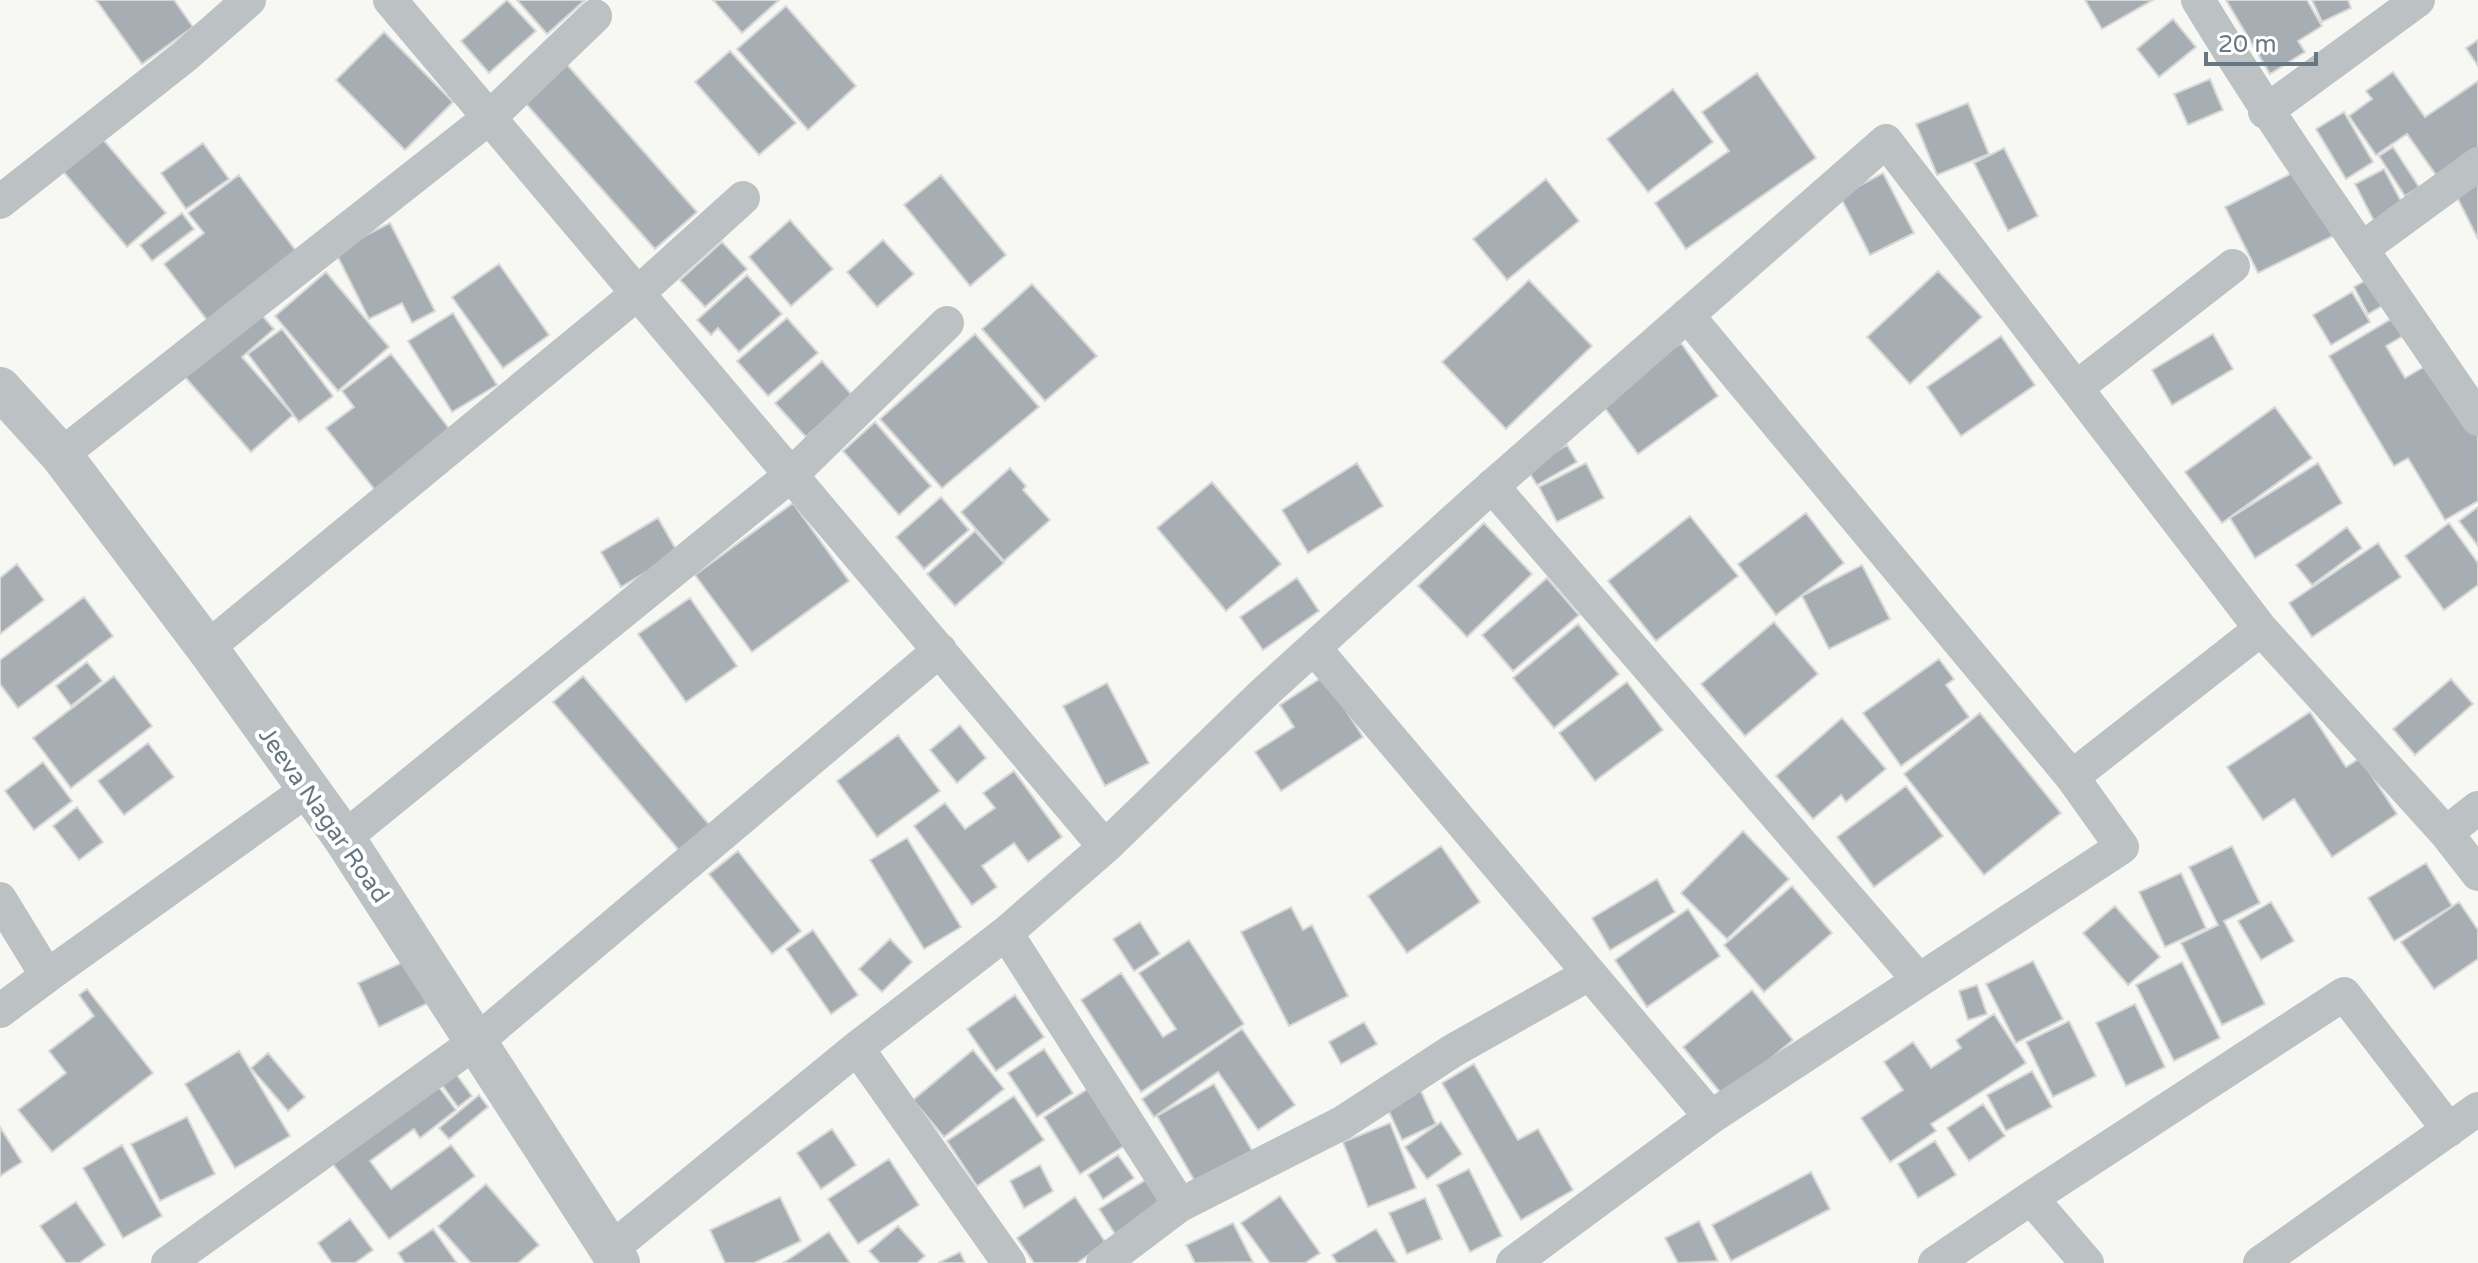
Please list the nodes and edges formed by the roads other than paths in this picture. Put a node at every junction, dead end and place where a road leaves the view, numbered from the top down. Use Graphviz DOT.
graph roads {
  1 [pos="249,0"];
  2 [pos="390,0"];
  3 [pos="2198,0"];
  4 [pos="2418,0"];
  5 [pos="595,16"];
  6 [pos="2265,112"];
  7 [pos="490,117"];
  8 [pos="2478,164"];
  9 [pos="743,198"];
  10 [pos="0,202"];
  11 [pos="2363,248"];
  12 [pos="2233,266"];
  13 [pos="638,293"];
  14 [pos="1687,315"];
  15 [pos="947,323"];
  16 [pos="0,388"];
  17 [pos="2076,388"];
  18 [pos="2478,419"];
  19 [pos="61,455"];
  20 [pos="791,475"];
  21 [pos="1492,486"];
  22 [pos="2261,629"];
  23 [pos="207,648"];
  24 [pos="1315,649"];
  25 [pos="940,650"];
  26 [pos="2072,777"];
  27 [pos="307,790"];
  28 [pos="2478,808"];
  29 [pos="2446,833"];
  30 [pos="344,838"];
  31 [pos="1105,847"];
  32 [pos="2478,874"];
  33 [pos="0,899"];
  34 [pos="1006,933"];
  35 [pos="1589,974"];
  36 [pos="47,976"];
  37 [pos="1918,979"];
  38 [pos="0,1011"];
  39 [pos="477,1041"];
  40 [pos="857,1048"];
  41 [pos="2478,1109"];
  42 [pos="1711,1117"];
  43 [pos="2449,1130"];
  44 [pos="2031,1198"];
  45 [pos="1180,1205"];
  46 [pos="608,1259"];
  47 [pos="168,1263"];
  48 [pos="1009,1263"];
  49 [pos="1103,1263"];
  50 [pos="1513,1263"];
  51 [pos="1935,1263"];
  52 [pos="2087,1263"];
  53 [pos="2260,1263"];
  1 -- 10 [label="street"];
  2 -- 7 [label="street"];
  3 -- 6 [label="street"];
  4 -- 6 [label="street"];
  5 -- 7 [label="street"];
  6 -- 11 [label="street"];
  7 -- 13 [label="street"];
  7 -- 19 [label="street"];
  8 -- 11 [label="street"];
  9 -- 13 [label="street"];
  11 -- 18 [label="street"];
  12 -- 17 [label="street"];
  13 -- 20 [label="street"];
  13 -- 23 [label="street"];
  14 -- 17 [label="street"];
  14 -- 21 [label="street"];
  14 -- 26 [label="street"];
  15 -- 20 [label="street"];
  16 -- 19 [label="street, Jeeva Nagar Road"];
  17 -- 22 [label="street"];
  19 -- 23 [label="street, Jeeva Nagar Road"];
  20 -- 25 [label="street"];
  20 -- 30 [label="street"];
  21 -- 24 [label="street"];
  21 -- 37 [label="street"];
  22 -- 26 [label="street"];
  22 -- 29 [label="street"];
  23 -- 27 [label="street, Jeeva Nagar Road"];
  24 -- 31 [label="street"];
  24 -- 35 [label="street"];
  25 -- 31 [label="street"];
  25 -- 39 [label="street"];
  26 -- 37 [label="street"];
  27 -- 30 [label="street, Jeeva Nagar Road"];
  27 -- 36 [label="street"];
  28 -- 29 [label="street"];
  29 -- 32 [label="street"];
  30 -- 39 [label="street, Jeeva Nagar Road"];
  31 -- 34 [label="street"];
  33 -- 36 [label="street"];
  34 -- 40 [label="street"];
  34 -- 45 [label="street"];
  35 -- 42 [label="street"];
  35 -- 45 [label="street"];
  36 -- 38 [label="street"];
  37 -- 42 [label="street"];
  39 -- 46 [label="street, Jeeva Nagar Road"];
  39 -- 47 [label="street"];
  40 -- 46 [label="street"];
  40 -- 48 [label="street"];
  41 -- 43 [label="street"];
  42 -- 50 [label="street"];
  43 -- 44 [label="street"];
  43 -- 53 [label="street"];
  44 -- 51 [label="street"];
  44 -- 52 [label="street"];
  45 -- 49 [label="street"];
}
